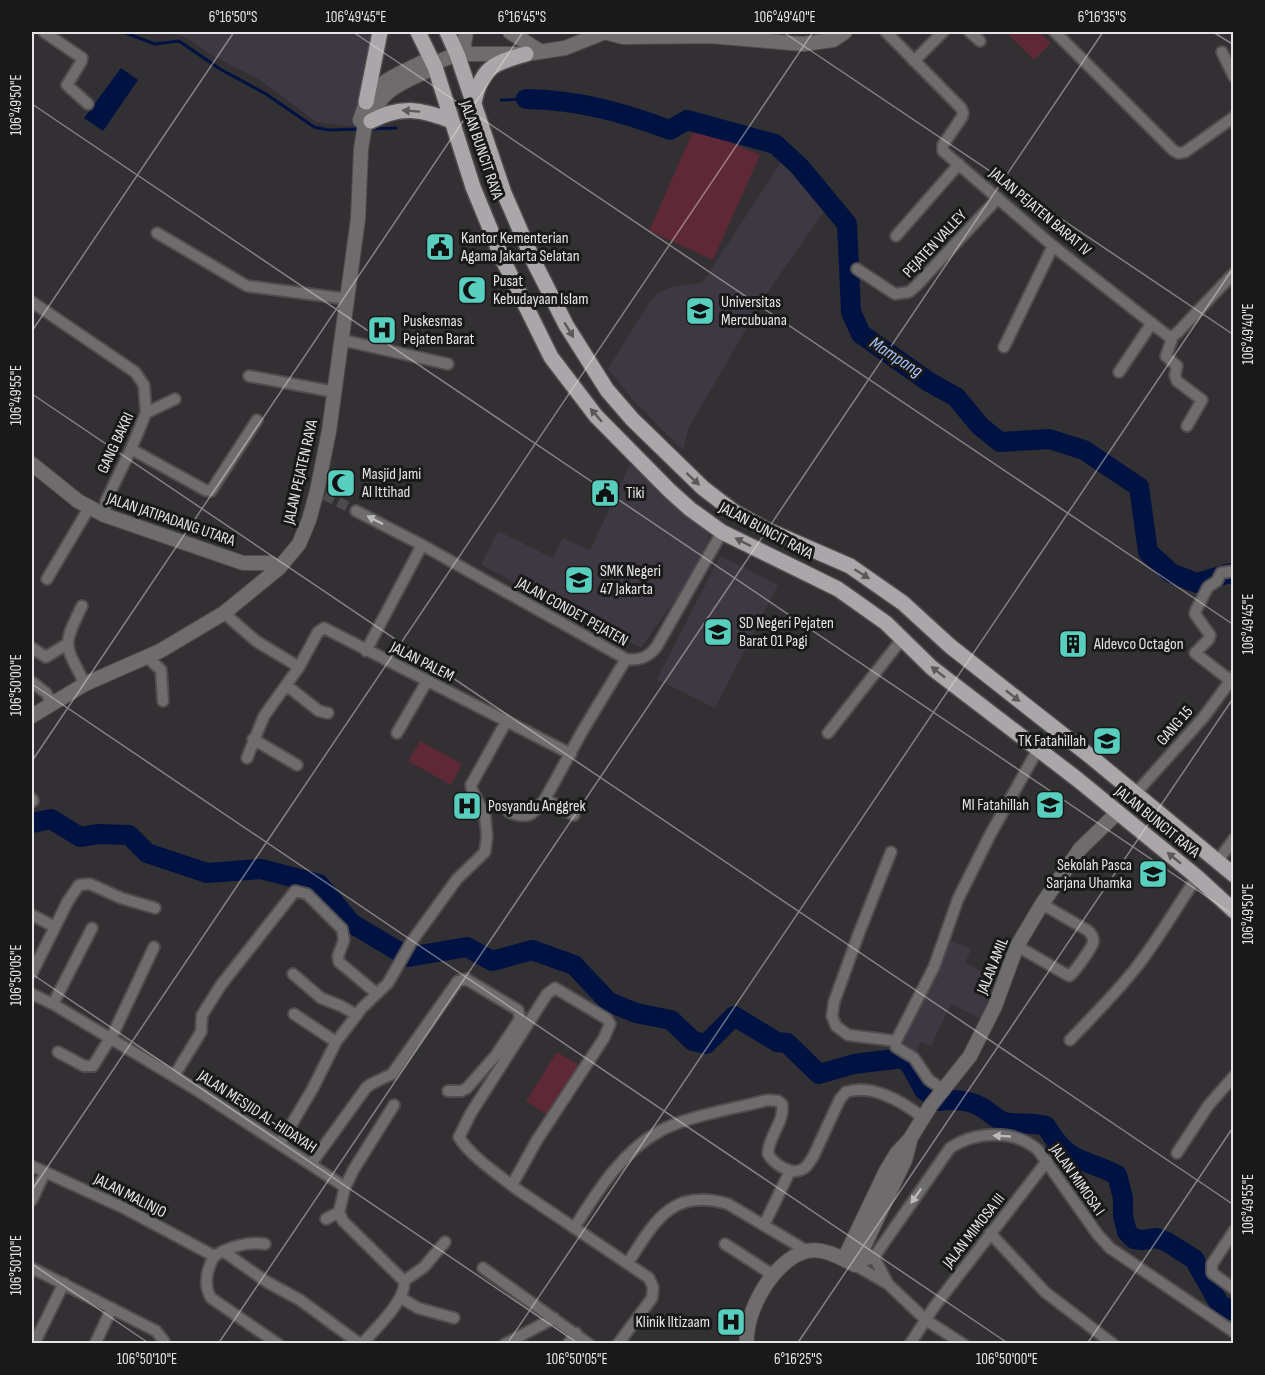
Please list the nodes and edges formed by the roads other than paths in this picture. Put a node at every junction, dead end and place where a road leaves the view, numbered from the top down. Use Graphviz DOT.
graph roads {
  1 [pos="44,32"];
  2 [pos="380,32"];
  3 [pos="418,32"];
  4 [pos="447,32"];
  5 [pos="466,32"];
  6 [pos="510,32"];
  7 [pos="605,32"];
  8 [pos="845,32"];
  9 [pos="886,32"];
  10 [pos="943,32"];
  11 [pos="970,32"];
  12 [pos="1055,32"];
  13 [pos="980,41"];
  14 [pos="1222,52"];
  15 [pos="533,53"];
  16 [pos="457,54"];
  17 [pos="914,61"];
  18 [pos="431,64"];
  19 [pos="1233,77"];
  20 [pos="366,102"];
  21 [pos="88,104"];
  22 [pos="474,105"];
  23 [pos="1233,117"];
  24 [pos="368,123"];
  25 [pos="454,125"];
  26 [pos="959,164"];
  27 [pos="998,198"];
  28 [pos="157,233"];
  29 [pos="896,236"];
  30 [pos="1053,246"];
  31 [pos="857,269"];
  32 [pos="1233,273"];
  33 [pos="348,299"];
  34 [pos="32,302"];
  35 [pos="1152,323"];
  36 [pos="1173,336"];
  37 [pos="342,340"];
  38 [pos="1004,347"];
  39 [pos="448,364"];
  40 [pos="1119,372"];
  41 [pos="249,376"];
  42 [pos="335,392"];
  43 [pos="175,399"];
  44 [pos="146,414"];
  45 [pos="257,420"];
  46 [pos="1187,426"];
  47 [pos="131,450"];
  48 [pos="32,464"];
  49 [pos="89,508"];
  50 [pos="356,511"];
  51 [pos="104,515"];
  52 [pos="722,532"];
  53 [pos="788,539"];
  54 [pos="422,545"];
  55 [pos="779,560"];
  56 [pos="243,563"];
  57 [pos="279,568"];
  58 [pos="1233,571"];
  59 [pos="47,579"];
  60 [pos="261,584"];
  61 [pos="82,606"];
  62 [pos="224,613"];
  63 [pos="902,639"];
  64 [pos="67,644"];
  65 [pos="32,648"];
  66 [pos="366,651"];
  67 [pos="147,657"];
  68 [pos="626,659"];
  69 [pos="298,667"];
  70 [pos="1232,679"];
  71 [pos="32,681"];
  72 [pos="427,681"];
  73 [pos="85,684"];
  74 [pos="286,685"];
  75 [pos="163,700"];
  76 [pos="52,703"];
  77 [pos="328,713"];
  78 [pos="32,716"];
  79 [pos="506,722"];
  80 [pos="398,733"];
  81 [pos="828,733"];
  82 [pos="253,739"];
  83 [pos="1038,749"];
  84 [pos="571,754"];
  85 [pos="247,758"];
  86 [pos="297,765"];
  87 [pos="1135,794"];
  88 [pos="545,799"];
  89 [pos="509,812"];
  90 [pos="1117,813"];
  91 [pos="574,815"];
  92 [pos="1233,839"];
  93 [pos="891,852"];
  94 [pos="1217,862"];
  95 [pos="1233,875"];
  96 [pos="1197,877"];
  97 [pos="1042,904"];
  98 [pos="155,908"];
  99 [pos="1233,910"];
  100 [pos="32,915"];
  101 [pos="55,927"];
  102 [pos="92,928"];
  103 [pos="1017,946"];
  104 [pos="154,947"];
  105 [pos="32,973"];
  106 [pos="293,974"];
  107 [pos="376,993"];
  108 [pos="32,994"];
  109 [pos="53,1004"];
  110 [pos="294,1014"];
  111 [pos="357,1015"];
  112 [pos="110,1038"];
  113 [pos="896,1041"];
  114 [pos="1070,1041"];
  115 [pos="336,1042"];
  116 [pos="58,1052"];
  117 [pos="174,1076"];
  118 [pos="1233,1076"];
  119 [pos="448,1091"];
  120 [pos="942,1091"];
  121 [pos="394,1105"];
  122 [pos="927,1111"];
  123 [pos="280,1144"];
  124 [pos="1177,1153"];
  125 [pos="1047,1161"];
  126 [pos="311,1164"];
  127 [pos="32,1166"];
  128 [pos="790,1171"];
  129 [pos="45,1172"];
  130 [pos="512,1185"];
  131 [pos="345,1186"];
  132 [pos="32,1200"];
  133 [pos="339,1212"];
  134 [pos="326,1219"];
  135 [pos="764,1225"];
  136 [pos="574,1227"];
  137 [pos="1233,1231"];
  138 [pos="990,1233"];
  139 [pos="445,1242"];
  140 [pos="265,1244"];
  141 [pos="725,1245"];
  142 [pos="807,1251"];
  143 [pos="862,1251"];
  144 [pos="219,1253"];
  145 [pos="849,1262"];
  146 [pos="628,1263"];
  147 [pos="32,1268"];
  148 [pos="483,1268"];
  149 [pos="773,1275"];
  150 [pos="404,1281"];
  151 [pos="64,1283"];
  152 [pos="888,1284"];
  153 [pos="1233,1289"];
  154 [pos="401,1298"];
  155 [pos="112,1308"];
  156 [pos="454,1318"];
  157 [pos="554,1318"];
  158 [pos="926,1320"];
  159 [pos="1233,1332"];
  160 [pos="576,1333"];
  161 [pos="262,1339"];
  162 [pos="34,1344"];
  163 [pos="94,1344"];
  164 [pos="163,1344"];
  165 [pos="278,1344"];
  166 [pos="361,1344"];
  167 [pos="505,1344"];
  168 [pos="568,1344"];
  169 [pos="590,1344"];
  170 [pos="618,1344"];
  171 [pos="747,1344"];
  172 [pos="910,1344"];
  173 [pos="963,1344"];
  174 [pos="1113,1344"];
  1 -- 21 [label="street"];
  2 -- 20 [label="main road"];
  3 -- 18 [label="main road, JALAN BUNCIT RAYA"];
  4 -- 16 [label="main road, JALAN BUNCIT RAYA"];
  5 -- 16 [label="street"];
  6 -- 15 [label="street"];
  7 -- 8 [label="street"];
  7 -- 15 [label="street"];
  9 -- 17 [label="street, JALAN PEJATEN BARAT IV"];
  10 -- 17 [label="street"];
  11 -- 13 [label="street"];
  12 -- 23 [label="street"];
  14 -- 19 [label="street"];
  15 -- 16 [label="street"];
  15 -- 22 [label="main road"];
  16 -- 18 [label="street"];
  16 -- 22 [label="main road, JALAN BUNCIT RAYA"];
  17 -- 26 [label="street, JALAN PEJATEN BARAT IV"];
  18 -- 20 [label="street"];
  18 -- 24 [label="street, JALAN PEJATEN RAYA"];
  18 -- 25 [label="main road, JALAN BUNCIT RAYA"];
  20 -- 24 [label="street, JALAN PEJATEN RAYA"];
  22 -- 53 [label="main road, JALAN BUNCIT RAYA, one-way"];
  25 -- 24 [label="main road, one-way"];
  24 -- 33 [label="street, JALAN PEJATEN RAYA"];
  52 -- 25 [label="main road, JALAN BUNCIT RAYA, one-way"];
  26 -- 27 [label="street, JALAN PEJATEN BARAT IV"];
  26 -- 29 [label="street"];
  27 -- 30 [label="street, JALAN PEJATEN BARAT IV"];
  27 -- 31 [label="street, PEJATEN VALLEY"];
  28 -- 33 [label="street"];
  30 -- 35 [label="street, JALAN PEJATEN BARAT IV"];
  30 -- 38 [label="street"];
  32 -- 36 [label="street"];
  33 -- 37 [label="street, JALAN PEJATEN RAYA"];
  34 -- 44 [label="street"];
  35 -- 36 [label="street, JALAN PEJATEN BARAT IV"];
  35 -- 40 [label="street"];
  36 -- 46 [label="street"];
  37 -- 39 [label="street"];
  37 -- 42 [label="street, JALAN PEJATEN RAYA"];
  41 -- 42 [label="street"];
  42 -- 57 [label="street, JALAN PEJATEN RAYA"];
  43 -- 44 [label="street, GANG BAKRI"];
  44 -- 47 [label="street, GANG BAKRI"];
  45 -- 47 [label="street"];
  47 -- 51 [label="street, GANG BAKRI"];
  48 -- 49 [label="street, JALAN JATIPADANG UTARA"];
  49 -- 51 [label="street, JALAN JATIPADANG UTARA"];
  49 -- 59 [label="street"];
  54 -- 50 [label="street, JALAN CONDET PEJATEN, one-way"];
  51 -- 56 [label="street, JALAN JATIPADANG UTARA"];
  55 -- 52 [label="main road, JALAN BUNCIT RAYA, one-way"];
  52 -- 68 [label="street, JALAN CONDET PEJATEN"];
  53 -- 55 [label="main road"];
  53 -- 87 [label="main road, JALAN BUNCIT RAYA, one-way"];
  54 -- 66 [label="street, JALAN PALEM"];
  54 -- 68 [label="street, JALAN CONDET PEJATEN"];
  55 -- 63 [label="main road, JALAN BUNCIT RAYA"];
  56 -- 57 [label="street, JALAN JATIPADANG UTARA"];
  56 -- 60 [label="street, JALAN JATIPADANG UTARA"];
  57 -- 60 [label="street, JALAN PEJATEN RAYA"];
  58 -- 70 [label="street"];
  60 -- 62 [label="street, JALAN PEJATEN RAYA"];
  61 -- 64 [label="street"];
  62 -- 67 [label="street, JALAN PEJATEN RAYA"];
  62 -- 69 [label="street"];
  63 -- 81 [label="street"];
  83 -- 63 [label="main road, JALAN BUNCIT RAYA, one-way"];
  64 -- 65 [label="street"];
  64 -- 73 [label="street"];
  66 -- 69 [label="street"];
  66 -- 72 [label="street, JALAN PALEM"];
  67 -- 73 [label="street, JALAN PEJATEN RAYA"];
  67 -- 75 [label="street"];
  68 -- 84 [label="street"];
  69 -- 74 [label="street"];
  70 -- 87 [label="street, GANG 15"];
  71 -- 76 [label="street"];
  72 -- 79 [label="street, JALAN PALEM"];
  72 -- 80 [label="street"];
  73 -- 76 [label="street, JALAN PEJATEN RAYA"];
  74 -- 77 [label="street"];
  74 -- 82 [label="street"];
  76 -- 78 [label="street, JALAN PEJATEN RAYA"];
  79 -- 84 [label="street, JALAN PALEM"];
  79 -- 107 [label="street"];
  82 -- 85 [label="street"];
  82 -- 86 [label="street"];
  83 -- 90 [label="main road, JALAN BUNCIT RAYA"];
  83 -- 113 [label="street"];
  84 -- 88 [label="street"];
  87 -- 94 [label="main road, JALAN BUNCIT RAYA"];
  88 -- 89 [label="street"];
  88 -- 91 [label="street"];
  96 -- 90 [label="main road, JALAN BUNCIT RAYA, one-way"];
  90 -- 97 [label="street, JALAN AMIL"];
  92 -- 94 [label="street"];
  93 -- 113 [label="street"];
  94 -- 95 [label="main road, JALAN BUNCIT RAYA"];
  96 -- 99 [label="main road, JALAN BUNCIT RAYA"];
  96 -- 114 [label="street"];
  97 -- 103 [label="street, JALAN AMIL"];
  97 -- 103 [label="street"];
  98 -- 101 [label="street"];
  100 -- 101 [label="street"];
  101 -- 105 [label="street"];
  102 -- 109 [label="street"];
  103 -- 120 [label="street, JALAN AMIL"];
  104 -- 112 [label="street"];
  106 -- 111 [label="street"];
  107 -- 111 [label="street"];
  107 -- 117 [label="street"];
  108 -- 109 [label="street, JALAN MESJID AL-HIDAYAH"];
  109 -- 112 [label="street, JALAN MESJID AL-HIDAYAH"];
  110 -- 115 [label="street"];
  111 -- 115 [label="street"];
  112 -- 116 [label="street"];
  112 -- 117 [label="street, JALAN MESJID AL-HIDAYAH"];
  113 -- 120 [label="street"];
  115 -- 123 [label="street"];
  117 -- 123 [label="street, JALAN MESJID AL-HIDAYAH"];
  118 -- 124 [label="street"];
  119 -- 126 [label="street"];
  120 -- 122 [label="street, JALAN AMIL"];
  121 -- 131 [label="street"];
  122 -- 128 [label="street"];
  122 -- 143 [label="street, JALAN AMIL"];
  123 -- 126 [label="street, JALAN MESJID AL-HIDAYAH"];
  125 -- 138 [label="street, JALAN MIMOSA III"];
  125 -- 143 [label="street, JALAN MIMOSA I, one-way"];
  125 -- 159 [label="street, JALAN MIMOSA I"];
  126 -- 131 [label="street, JALAN MESJID AL-HIDAYAH"];
  127 -- 129 [label="street, JALAN MALINJO"];
  128 -- 135 [label="street"];
  128 -- 136 [label="street"];
  129 -- 132 [label="street"];
  129 -- 144 [label="street, JALAN MALINJO"];
  130 -- 130 [label="street"];
  130 -- 136 [label="street"];
  131 -- 133 [label="street"];
  133 -- 134 [label="street"];
  133 -- 150 [label="street"];
  135 -- 142 [label="street"];
  135 -- 146 [label="street"];
  136 -- 146 [label="street"];
  137 -- 153 [label="street"];
  138 -- 158 [label="street, JALAN MIMOSA III"];
  138 -- 174 [label="street"];
  139 -- 150 [label="street"];
  140 -- 144 [label="street"];
  141 -- 149 [label="street"];
  142 -- 145 [label="street"];
  142 -- 149 [label="street"];
  143 -- 145 [label="street, JALAN AMIL"];
  143 -- 152 [label="street"];
  144 -- 161 [label="street"];
  144 -- 166 [label="street, JALAN MALINJO"];
  145 -- 152 [label="street"];
  146 -- 170 [label="street"];
  147 -- 151 [label="street"];
  148 -- 157 [label="street"];
  149 -- 171 [label="street"];
  150 -- 154 [label="street"];
  151 -- 155 [label="street"];
  151 -- 162 [label="street"];
  152 -- 158 [label="street"];
  154 -- 156 [label="street"];
  154 -- 166 [label="street"];
  155 -- 163 [label="street"];
  155 -- 164 [label="street"];
  157 -- 160 [label="street"];
  157 -- 167 [label="street"];
  158 -- 172 [label="street, JALAN MIMOSA III"];
  158 -- 173 [label="street"];
  160 -- 168 [label="street"];
  160 -- 169 [label="street"];
  161 -- 165 [label="street"];
}
